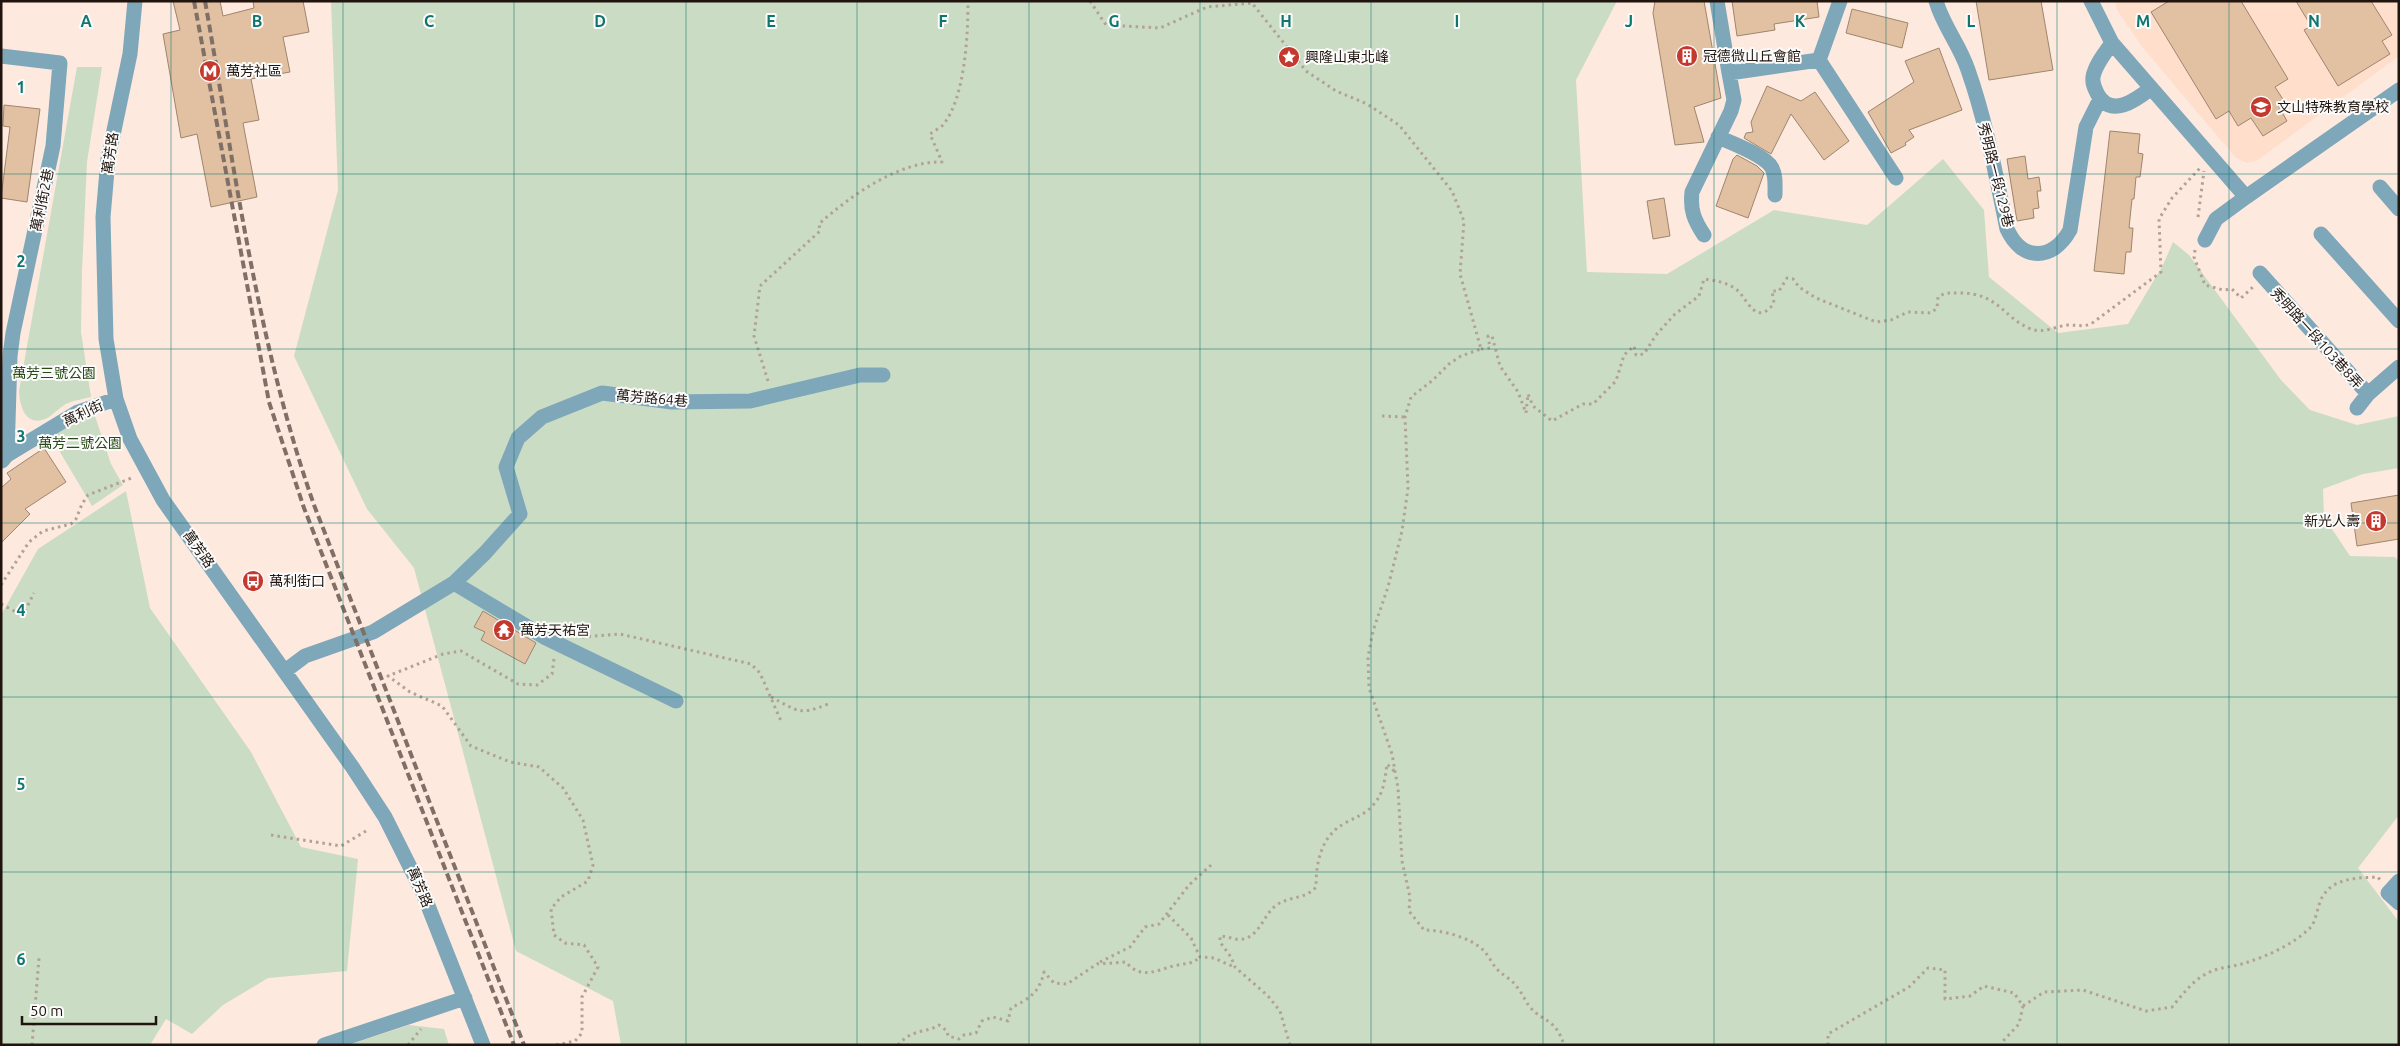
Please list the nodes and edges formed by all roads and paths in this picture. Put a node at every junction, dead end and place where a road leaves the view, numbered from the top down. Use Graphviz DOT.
graph roads {
  1 [pos="135,1"];
  2 [pos="968,1"];
  3 [pos="1090,1"];
  4 [pos="1717,1"];
  5 [pos="1840,1"];
  6 [pos="1936,1"];
  7 [pos="2091,1"];
  8 [pos="2112,43"];
  9 [pos="1,56"];
  10 [pos="1819,60"];
  11 [pos="1729,73"];
  12 [pos="2150,89"];
  13 [pos="2399,90"];
  14 [pos="2100,99"];
  15 [pos="1718,137"];
  16 [pos="2210,156"];
  17 [pos="1896,178"];
  18 [pos="2380,188"];
  19 [pos="1775,195"];
  20 [pos="2246,196"];
  21 [pos="2399,209"];
  22 [pos="1704,234"];
  23 [pos="2321,234"];
  24 [pos="2205,240"];
  25 [pos="2260,273"];
  26 [pos="2399,321"];
  27 [pos="1482,349"];
  28 [pos="2399,368"];
  29 [pos="883,375"];
  30 [pos="2368,394"];
  31 [pos="772,395"];
  32 [pos="116,399"];
  33 [pos="2356,408"];
  34 [pos="1382,416"];
  35 [pos="1406,417"];
  36 [pos="4,458"];
  37 [pos="146,472"];
  38 [pos="454,583"];
  39 [pos="1,586"];
  40 [pos="34,593"];
  41 [pos="1,604"];
  42 [pos="546,638"];
  43 [pos="568,649"];
  44 [pos="285,671"];
  45 [pos="770,697"];
  46 [pos="676,701"];
  47 [pos="828,704"];
  48 [pos="781,721"];
  49 [pos="1395,772"];
  50 [pos="366,831"];
  51 [pos="271,835"];
  52 [pos="1211,865"];
  53 [pos="2399,881"];
  54 [pos="2393,898"];
  55 [pos="1168,915"];
  56 [pos="1200,957"];
  57 [pos="39,958"];
  58 [pos="1097,964"];
  59 [pos="1235,967"];
  60 [pos="464,998"];
  61 [pos="2023,1006"];
  62 [pos="32,1045"];
  63 [pos="324,1045"];
  64 [pos="483,1045"];
  65 [pos="556,1045"];
  66 [pos="898,1045"];
  67 [pos="1290,1045"];
  68 [pos="1564,1045"];
  69 [pos="1828,1045"];
  70 [pos="2005,1045"];
  1 -- 32 [label="street, 萬芳路"];
  2 -- 31 [label="path"];
  3 -- 27 [label="path"];
  4 -- 11 [label="street"];
  5 -- 10 [label="street"];
  6 -- 14 [label="street, 秀明路一段129巷"];
  7 -- 8 [label="street"];
  8 -- 12 [label="street"];
  8 -- 14 [label="street"];
  9 -- 36 [label="street, 萬利街2巷"];
  10 -- 11 [label="street"];
  10 -- 17 [label="street"];
  11 -- 15 [label="street"];
  12 -- 14 [label="street"];
  12 -- 16 [label="street"];
  13 -- 20 [label="street"];
  15 -- 19 [label="street"];
  15 -- 22 [label="street"];
  16 -- 20 [label="street"];
  16 -- 27 [label="path"];
  18 -- 21 [label="street"];
  20 -- 24 [label="street"];
  23 -- 26 [label="street"];
  25 -- 30 [label="street, 秀明路一段103巷8弄"];
  27 -- 35 [label="path"];
  28 -- 30 [label="street, 秀明路一段103巷8弄"];
  29 -- 31 [label="street, 萬芳路64巷"];
  30 -- 33 [label="street"];
  31 -- 38 [label="street, 萬芳路64巷"];
  32 -- 36 [label="street, 萬利街"];
  32 -- 37 [label="street, 萬芳路"];
  34 -- 35 [label="path"];
  35 -- 49 [label="path"];
  37 -- 39 [label="path"];
  37 -- 44 [label="street, 萬芳路"];
  38 -- 42 [label="street"];
  38 -- 44 [label="street, 萬芳路64巷"];
  40 -- 41 [label="path"];
  42 -- 43 [label="street"];
  42 -- 65 [label="path"];
  43 -- 45 [label="path"];
  43 -- 46 [label="street"];
  44 -- 60 [label="street, 萬芳路"];
  45 -- 47 [label="path"];
  45 -- 48 [label="path"];
  49 -- 59 [label="path"];
  49 -- 68 [label="path"];
  50 -- 51 [label="path"];
  52 -- 55 [label="path"];
  53 -- 54 [label="street"];
  54 -- 61 [label="path"];
  55 -- 56 [label="path"];
  55 -- 58 [label="path"];
  56 -- 58 [label="path"];
  56 -- 59 [label="path"];
  57 -- 62 [label="path"];
  58 -- 66 [label="path"];
  59 -- 67 [label="path"];
  60 -- 63 [label="street"];
  60 -- 64 [label="street, 萬芳路"];
  61 -- 69 [label="path"];
  61 -- 70 [label="path"];
}
